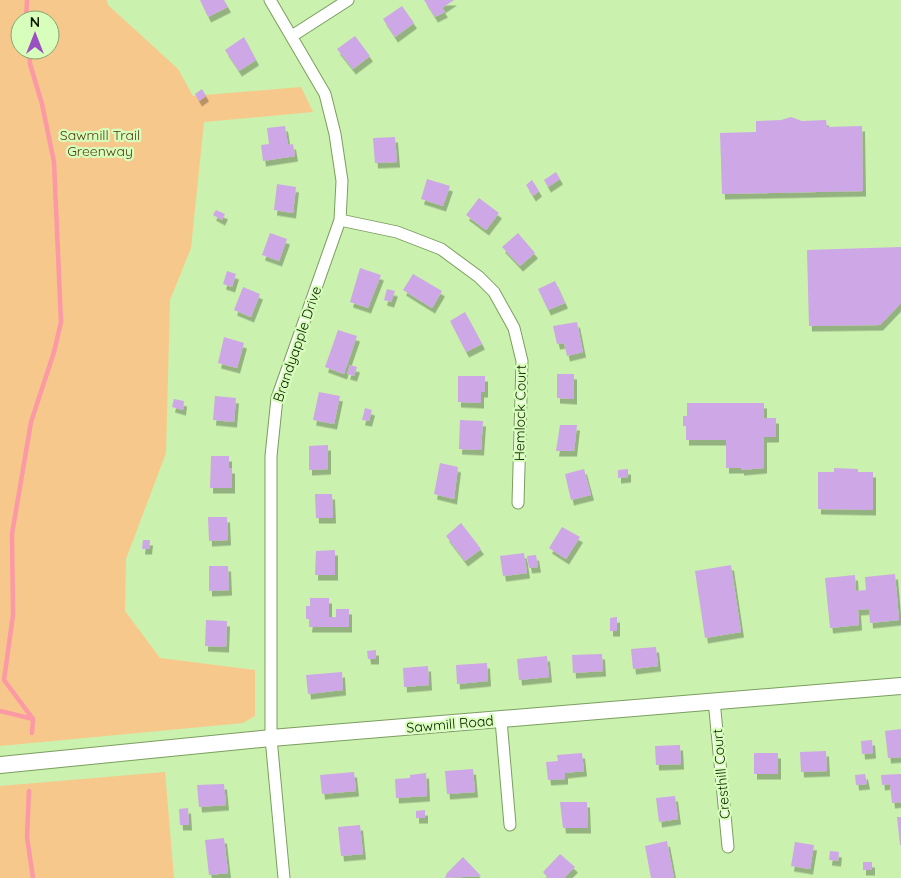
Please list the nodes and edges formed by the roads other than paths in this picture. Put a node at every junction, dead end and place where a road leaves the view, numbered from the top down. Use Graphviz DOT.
graph roads {
  1 [pos="270,0"];
  2 [pos="348,0"];
  3 [pos="292,36"];
  4 [pos="340,220"];
  5 [pos="518,503"];
  6 [pos="901,686"];
  7 [pos="714,700"];
  8 [pos="501,720"];
  9 [pos="272,738"];
  10 [pos="0,765"];
  11 [pos="510,825"];
  12 [pos="728,847"];
  13 [pos="284,878"];
  1 -- 3 [label="street, Brandyapple Drive"];
  2 -- 3 [label="street"];
  3 -- 4 [label="street, Brandyapple Drive"];
  4 -- 5 [label="street, Hemlock Court"];
  4 -- 9 [label="street, Brandyapple Drive"];
  6 -- 7 [label="street, Sawmill Road"];
  7 -- 8 [label="street, Sawmill Road"];
  7 -- 12 [label="street, Cresthill Court"];
  8 -- 9 [label="street, Sawmill Road"];
  8 -- 11 [label="street"];
  9 -- 10 [label="street, Sawmill Road"];
  9 -- 13 [label="street, Brandyapple Drive"];
}
